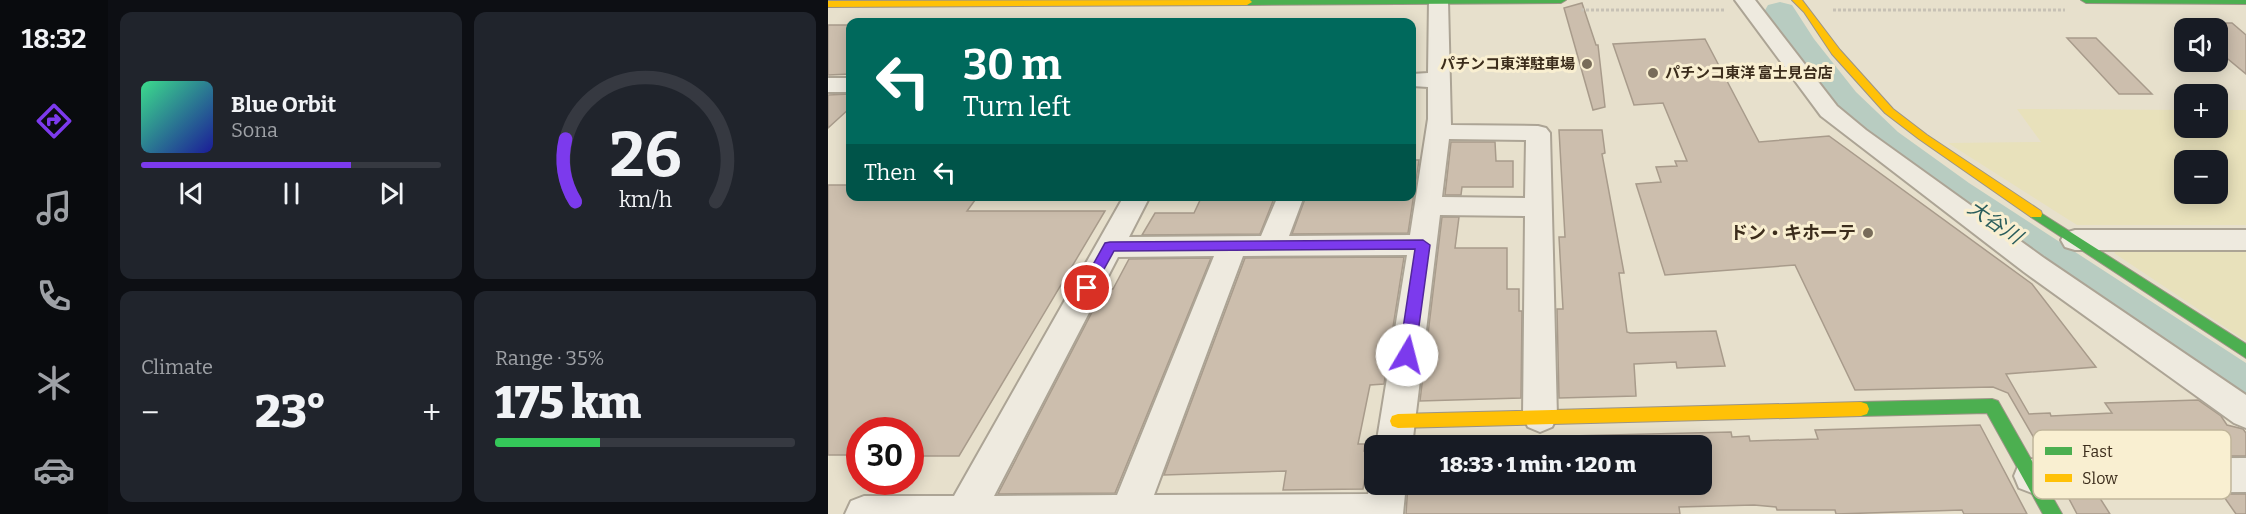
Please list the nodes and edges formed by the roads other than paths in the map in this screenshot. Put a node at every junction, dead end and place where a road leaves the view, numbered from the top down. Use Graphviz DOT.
graph roads {
  1 [pos="1373,0"];
  2 [pos="1561,0"];
  3 [pos="1744,0"];
  4 [pos="1797,0"];
  5 [pos="2086,0"];
  6 [pos="1437,1"];
  7 [pos="2246,1"];
  8 [pos="1005,2"];
  9 [pos="828,4"];
  10 [pos="1425,80"];
  11 [pos="846,84"];
  12 [pos="828,85"];
  13 [pos="1438,132"];
  14 [pos="1134,201"];
  15 [pos="1289,201"];
  16 [pos="1428,206"];
  17 [pos="1539,207"];
  18 [pos="2075,240"];
  19 [pos="2246,240"];
  20 [pos="1423,245"];
  21 [pos="1271,246"];
  22 [pos="1110,247"];
  23 [pos="1232,247"];
  24 [pos="2246,352"];
  25 [pos="2246,413"];
  26 [pos="1540,417"];
  27 [pos="1396,433"];
  28 [pos="2032,476"];
  29 [pos="2045,499"];
  30 [pos="1386,503"];
  31 [pos="1129,511"];
  32 [pos="1167,513"];
  33 [pos="864,514"];
  34 [pos="964,514"];
  35 [pos="2053,514"];
  1 -- 6 [label="street"];
  1 -- 8 [label="street"];
  2 -- 6 [label="street"];
  3 -- 25 [label="street"];
  4 -- 18 [label="street"];
  5 -- 7 [label="street"];
  6 -- 10 [label="street"];
  8 -- 9 [label="street"];
  10 -- 13 [label="street"];
  11 -- 12 [label="street"];
  13 -- 16 [label="street"];
  13 -- 17 [label="street"];
  14 -- 22 [label="street"];
  15 -- 21 [label="street"];
  16 -- 17 [label="street"];
  16 -- 20 [label="street"];
  17 -- 26 [label="street"];
  18 -- 19 [label="street"];
  18 -- 24 [label="street"];
  20 -- 21 [label="street"];
  20 -- 27 [label="street"];
  21 -- 23 [label="street"];
  22 -- 23 [label="street"];
  22 -- 34 [label="street"];
  23 -- 31 [label="street"];
  26 -- 27 [label="street"];
  26 -- 28 [label="street"];
  29 -- 35 [label="street"];
  30 -- 32 [label="street"];
  31 -- 32 [label="street"];
  31 -- 34 [label="street"];
  33 -- 34 [label="street"];
}
